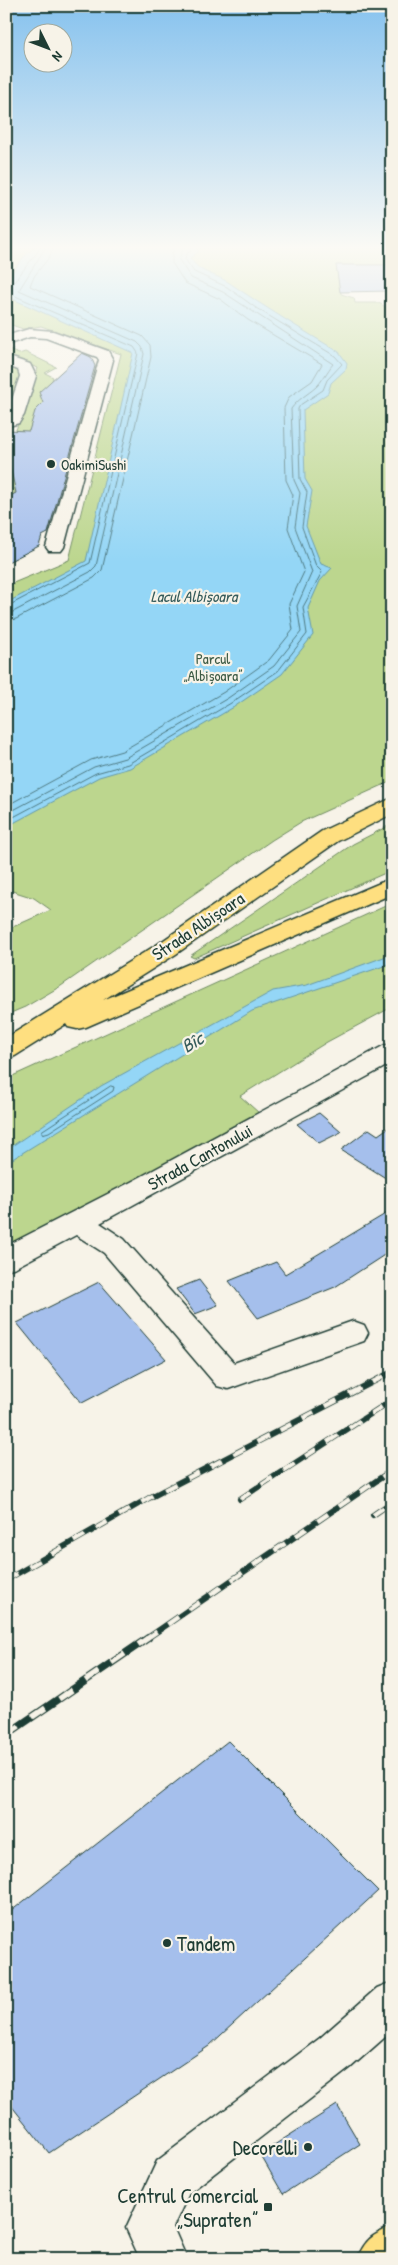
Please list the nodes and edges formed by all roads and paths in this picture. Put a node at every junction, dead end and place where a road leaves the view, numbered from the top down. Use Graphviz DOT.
graph roads {
  1 [pos="94,351"];
  2 [pos="6,360"];
  3 [pos="6,422"];
  4 [pos="55,548"];
  5 [pos="392,806"];
  6 [pos="392,885"];
  7 [pos="176,942"];
  8 [pos="195,972"];
  9 [pos="6,1050"];
  10 [pos="392,1052"];
  11 [pos="79,1223"];
  12 [pos="6,1259"];
  13 [pos="353,1333"];
  14 [pos="392,2004"];
  15 [pos="392,2250"];
  16 [pos="164,2259"];
  17 [pos="380,2259"];
  1 -- 4 [label="street"];
  2 -- 3 [label="street"];
  5 -- 7 [label="main road, Strada Albișoara"];
  6 -- 8 [label="main road, Strada Albișoara"];
  7 -- 8 [label="main road"];
  7 -- 9 [label="main road, Strada Albișoara"];
  8 -- 9 [label="main road, Strada Albișoara"];
  10 -- 11 [label="street, Strada Cantonului"];
  11 -- 12 [label="street, Strada Cantonului"];
  11 -- 13 [label="street"];
  14 -- 16 [label="street"];
  15 -- 17 [label="main road"];
}
